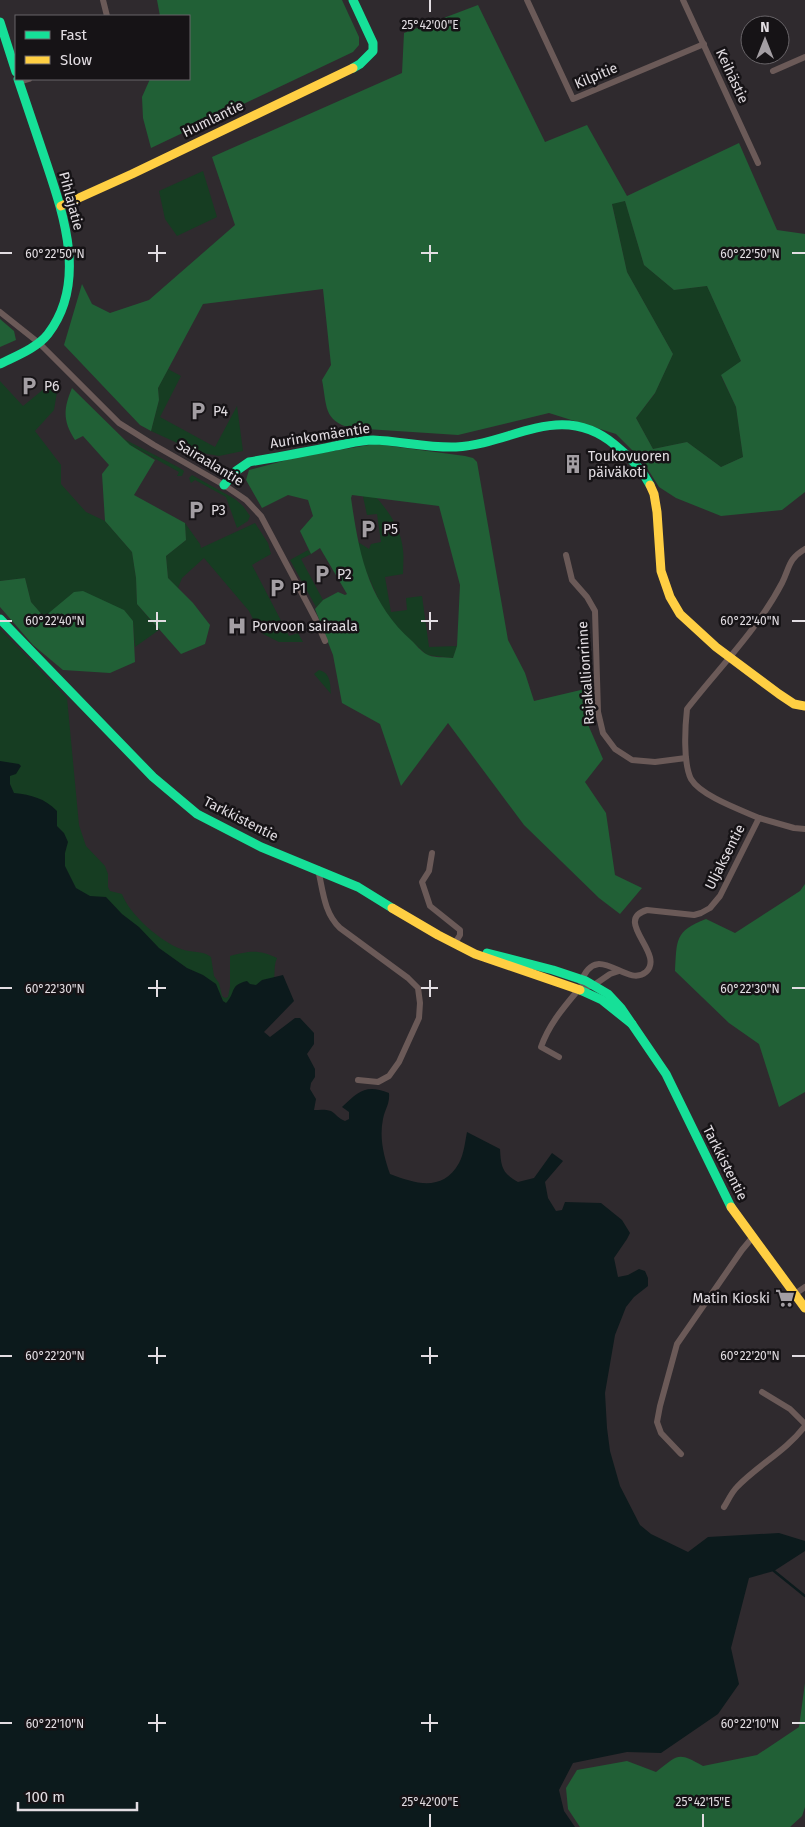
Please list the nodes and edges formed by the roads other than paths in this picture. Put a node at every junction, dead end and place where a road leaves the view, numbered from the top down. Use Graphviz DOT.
graph roads {
  1 [pos="103,0"];
  2 [pos="354,0"];
  3 [pos="526,0"];
  4 [pos="683,0"];
  5 [pos="107,15"];
  6 [pos="0,22"];
  7 [pos="704,44"];
  8 [pos="805,57"];
  9 [pos="15,69"];
  10 [pos="773,71"];
  11 [pos="19,80"];
  12 [pos="758,163"];
  13 [pos="61,206"];
  14 [pos="0,312"];
  15 [pos="39,343"];
  16 [pos="0,364"];
  17 [pos="224,485"];
  18 [pos="805,549"];
  19 [pos="566,555"];
  20 [pos="0,619"];
  21 [pos="325,641"];
  22 [pos="730,656"];
  23 [pos="805,706"];
  24 [pos="686,758"];
  25 [pos="759,818"];
  26 [pos="805,829"];
  27 [pos="432,853"];
  28 [pos="318,870"];
  29 [pos="455,943"];
  30 [pos="619,972"];
  31 [pos="580,984"];
  32 [pos="594,985"];
  33 [pos="632,1024"];
  34 [pos="559,1057"];
  35 [pos="358,1080"];
  36 [pos="752,1238"];
  37 [pos="805,1287"];
  38 [pos="795,1294"];
  39 [pos="805,1308"];
  40 [pos="762,1392"];
  41 [pos="805,1425"];
  42 [pos="681,1454"];
  43 [pos="724,1508"];
  1 -- 5 [label="street"];
  2 -- 13 [label="street, Humlantie"];
  3 -- 7 [label="street, Kilpitie"];
  4 -- 7 [label="street, Keihästie"];
  6 -- 9 [label="street"];
  7 -- 12 [label="street, Keihästie"];
  8 -- 10 [label="street"];
  11 -- 13 [label="street, Pihlajatie"];
  13 -- 15 [label="street, Pihlajatie"];
  14 -- 15 [label="street, Sairaalantie"];
  15 -- 16 [label="street, Pihlajatie"];
  15 -- 17 [label="street, Sairaalantie"];
  17 -- 21 [label="street, Sairaalantie"];
  17 -- 22 [label="street, Aurinkomäentie"];
  18 -- 22 [label="street"];
  19 -- 24 [label="street, Rajakallionrinne"];
  20 -- 28 [label="street, Tarkkistentie"];
  22 -- 23 [label="street, Aurinkomäentie"];
  22 -- 24 [label="street"];
  24 -- 25 [label="street"];
  25 -- 26 [label="street, Uljaksentie"];
  25 -- 30 [label="street, Uljaksentie"];
  27 -- 29 [label="street"];
  28 -- 29 [label="street, Tarkkistentie"];
  28 -- 35 [label="street"];
  29 -- 31 [label="street, Tarkkistentie"];
  30 -- 31 [label="street, Uljaksentie"];
  30 -- 32 [label="street, Uljaksentie"];
  31 -- 32 [label="street, Tarkkistentie"];
  31 -- 33 [label="street, Tarkkistentie"];
  31 -- 34 [label="street"];
  32 -- 33 [label="street, Tarkkistentie"];
  33 -- 36 [label="street, Tarkkistentie"];
  36 -- 38 [label="street, Tarkkistentie"];
  36 -- 42 [label="street"];
  37 -- 38 [label="street"];
  38 -- 39 [label="street, Tarkkistentie"];
  40 -- 41 [label="street"];
  41 -- 43 [label="street"];
}
